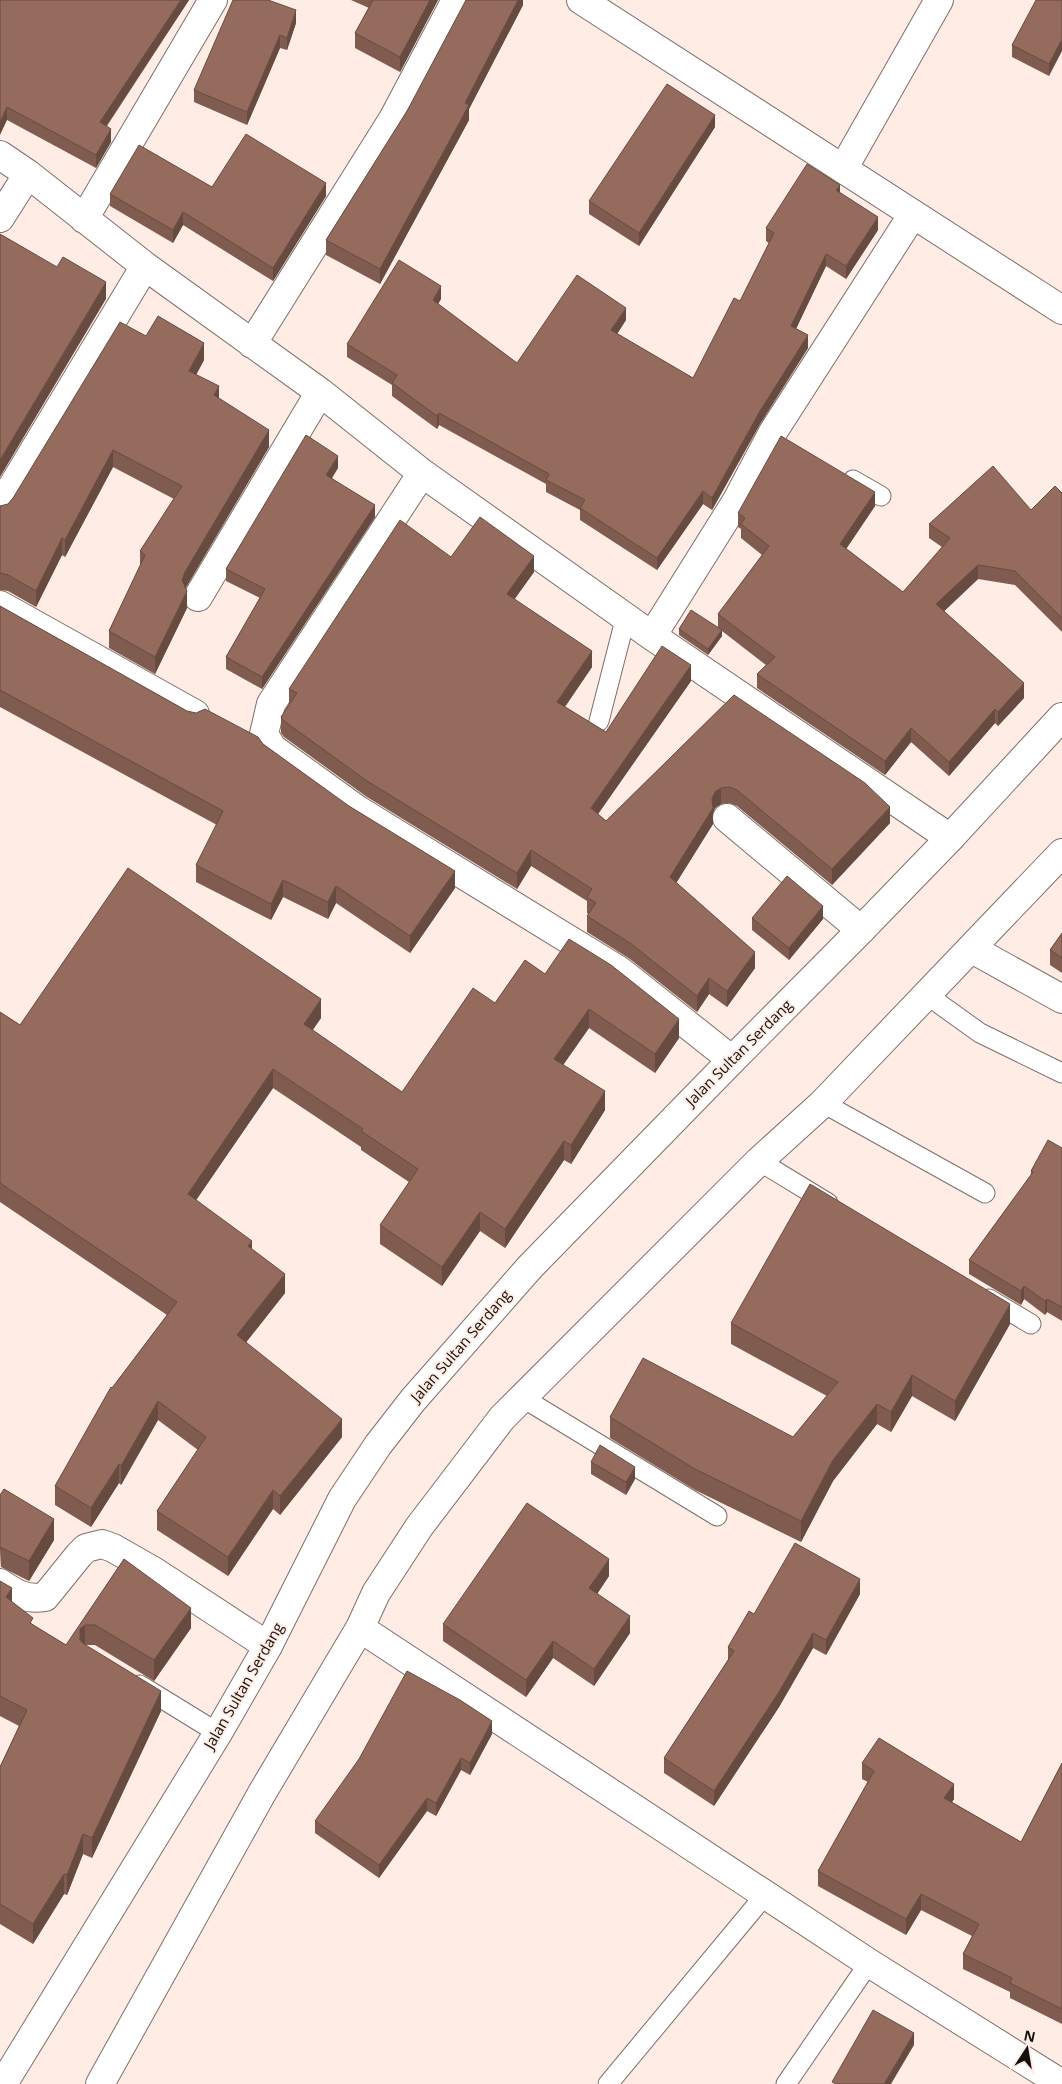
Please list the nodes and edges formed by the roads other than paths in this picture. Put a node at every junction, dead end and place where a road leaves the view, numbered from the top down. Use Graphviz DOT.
graph roads {
  1 [pos="213,0"];
  2 [pos="456,0"];
  3 [pos="581,0"];
  4 [pos="939,0"];
  5 [pos="0,155"];
  6 [pos="843,168"];
  7 [pos="28,174"];
  8 [pos="914,214"];
  9 [pos="0,218"];
  10 [pos="84,220"];
  11 [pos="145,266"];
  12 [pos="1062,310"];
  13 [pos="252,344"];
  14 [pos="320,392"];
  15 [pos="839,472"];
  16 [pos="422,473"];
  17 [pos="881,496"];
  18 [pos="0,507"];
  19 [pos="198,597"];
  20 [pos="0,605"];
  21 [pos="626,616"];
  22 [pos="652,636"];
  23 [pos="195,714"];
  24 [pos="1062,717"];
  25 [pos="599,721"];
  26 [pos="727,818"];
  27 [pos="950,838"];
  28 [pos="1062,853"];
  29 [pos="861,930"];
  30 [pos="972,949"];
  31 [pos="927,995"];
  32 [pos="1062,1000"];
  33 [pos="732,1060"];
  34 [pos="1062,1073"];
  35 [pos="823,1103"];
  36 [pos="759,1161"];
  37 [pos="985,1193"];
  38 [pos="844,1212"];
  39 [pos="971,1288"];
  40 [pos="1031,1324"];
  41 [pos="523,1398"];
  42 [pos="717,1516"];
  43 [pos="0,1583"];
  44 [pos="360,1628"];
  45 [pos="268,1646"];
  46 [pos="124,1674"];
  47 [pos="218,1733"];
  48 [pos="765,1895"];
  49 [pos="869,1963"];
  50 [pos="3,2084"];
  51 [pos="100,2084"];
  52 [pos="608,2084"];
  53 [pos="786,2084"];
  54 [pos="1062,2084"];
  1 -- 10 [label="main road"];
  2 -- 13 [label="main road"];
  3 -- 6 [label="main road"];
  4 -- 6 [label="main road"];
  5 -- 7 [label="main road"];
  6 -- 8 [label="main road"];
  7 -- 9 [label="main road"];
  7 -- 10 [label="main road"];
  8 -- 12 [label="main road"];
  8 -- 22 [label="main road"];
  10 -- 11 [label="main road"];
  11 -- 13 [label="main road"];
  11 -- 18 [label="main road"];
  13 -- 14 [label="main road"];
  14 -- 16 [label="main road"];
  14 -- 19 [label="main road"];
  15 -- 17 [label="lane"];
  16 -- 21 [label="main road"];
  16 -- 33 [label="main road"];
  20 -- 23 [label="main road"];
  21 -- 22 [label="main road"];
  21 -- 25 [label="lane"];
  22 -- 27 [label="main road"];
  24 -- 27 [label="main road, Jalan Sultan Serdang"];
  26 -- 29 [label="main road"];
  27 -- 29 [label="main road, Jalan Sultan Serdang"];
  28 -- 30 [label="main road"];
  29 -- 33 [label="main road, Jalan Sultan Serdang"];
  30 -- 31 [label="main road"];
  30 -- 32 [label="main road"];
  31 -- 34 [label="lane"];
  31 -- 35 [label="main road"];
  33 -- 45 [label="main road, Jalan Sultan Serdang"];
  35 -- 36 [label="main road"];
  35 -- 37 [label="lane"];
  36 -- 38 [label="lane"];
  36 -- 41 [label="main road"];
  39 -- 40 [label="lane"];
  41 -- 42 [label="lane"];
  41 -- 44 [label="main road"];
  43 -- 45 [label="main road"];
  44 -- 48 [label="main road"];
  44 -- 51 [label="main road"];
  45 -- 47 [label="main road, Jalan Sultan Serdang"];
  46 -- 47 [label="lane"];
  47 -- 50 [label="main road, Jalan Sultan Serdang"];
  48 -- 49 [label="main road"];
  48 -- 52 [label="lane"];
  49 -- 53 [label="lane"];
  49 -- 54 [label="main road"];
}
